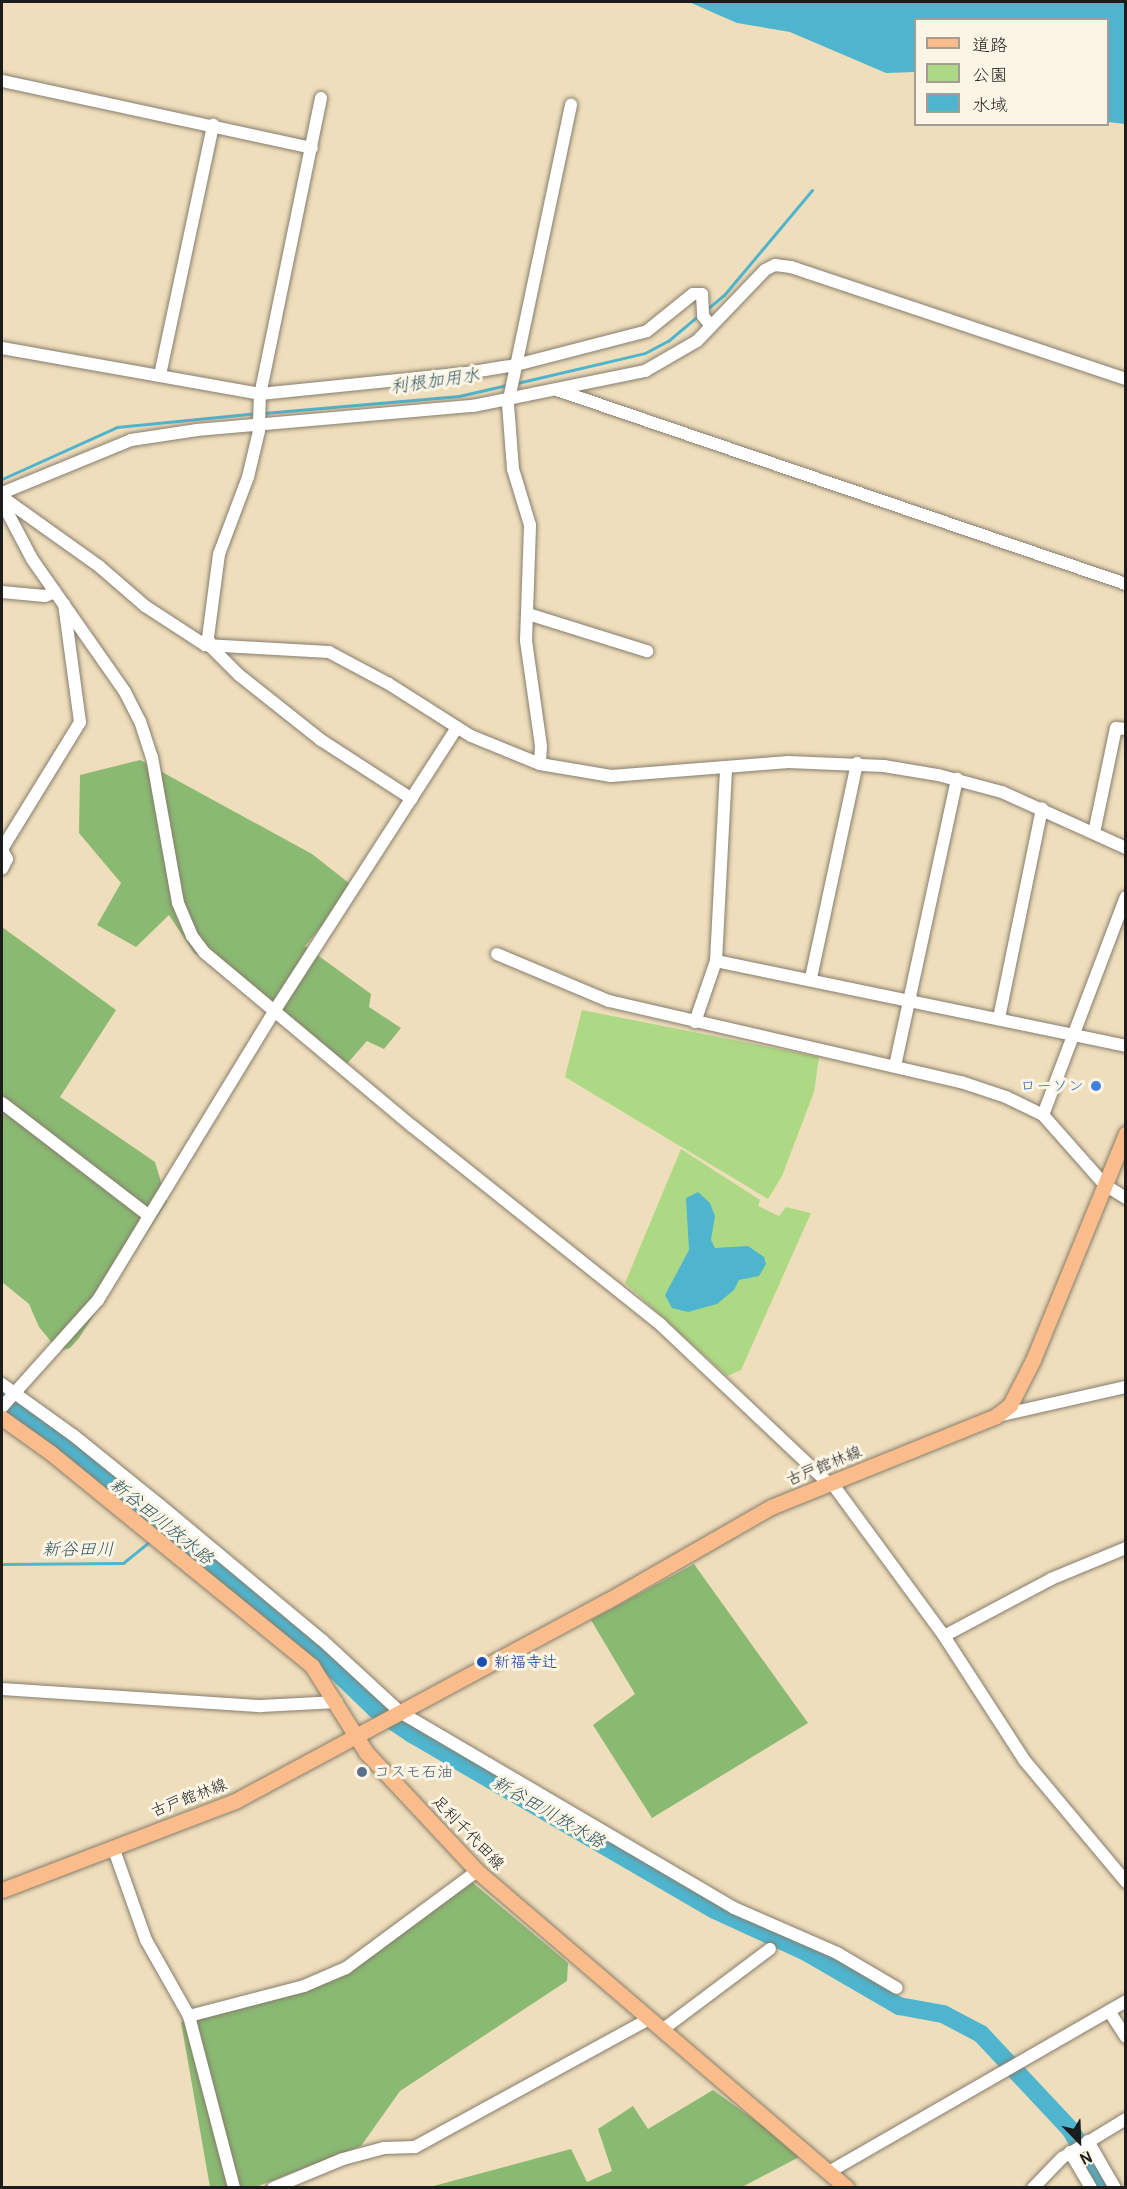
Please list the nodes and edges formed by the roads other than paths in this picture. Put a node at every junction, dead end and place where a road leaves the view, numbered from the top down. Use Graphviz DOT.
graph roads {
  1 [pos="2,81"];
  2 [pos="321,98"];
  3 [pos="570,105"];
  4 [pos="213,125"];
  5 [pos="312,148"];
  6 [pos="711,326"];
  7 [pos="2,348"];
  8 [pos="516,364"];
  9 [pos="160,375"];
  10 [pos="1125,379"];
  11 [pos="556,389"];
  12 [pos="260,394"];
  13 [pos="510,398"];
  14 [pos="260,417"];
  15 [pos="2,495"];
  16 [pos="2,502"];
  17 [pos="1125,584"];
  18 [pos="2,592"];
  19 [pos="56,592"];
  20 [pos="64,603"];
  21 [pos="528,614"];
  22 [pos="211,647"];
  23 [pos="647,651"];
  24 [pos="457,728"];
  25 [pos="1125,729"];
  26 [pos="857,763"];
  27 [pos="540,764"];
  28 [pos="726,767"];
  29 [pos="957,779"];
  30 [pos="412,799"];
  31 [pos="1042,808"];
  32 [pos="1094,833"];
  33 [pos="1125,848"];
  34 [pos="2,850"];
  35 [pos="2,869"];
  36 [pos="1125,897"];
  37 [pos="497,954"];
  38 [pos="716,961"];
  39 [pos="811,978"];
  40 [pos="909,1001"];
  41 [pos="275,1010"];
  42 [pos="999,1018"];
  43 [pos="695,1022"];
  44 [pos="1071,1034"];
  45 [pos="1125,1046"];
  46 [pos="895,1066"];
  47 [pos="2,1103"];
  48 [pos="1043,1115"];
  49 [pos="1125,1133"];
  50 [pos="1105,1185"];
  51 [pos="1125,1198"];
  52 [pos="149,1216"];
  53 [pos="2,1384"];
  54 [pos="1125,1387"];
  55 [pos="13,1394"];
  56 [pos="2,1407"];
  57 [pos="996,1416"];
  58 [pos="2,1418"];
  59 [pos="829,1482"];
  60 [pos="1125,1548"];
  61 [pos="944,1636"];
  62 [pos="2,1689"];
  63 [pos="337,1702"];
  64 [pos="399,1713"];
  65 [pos="355,1736"];
  66 [pos="113,1846"];
  67 [pos="477,1871"];
  68 [pos="1125,1882"];
  69 [pos="2,1890"];
  70 [pos="770,1949"];
  71 [pos="897,1988"];
  72 [pos="1125,2001"];
  73 [pos="1109,2011"];
  74 [pos="189,2016"];
  75 [pos="649,2019"];
  76 [pos="662,2030"];
  77 [pos="1125,2037"];
  78 [pos="1125,2119"];
  79 [pos="1087,2141"];
  80 [pos="1072,2151"];
  81 [pos="829,2172"];
  82 [pos="234,2187"];
  83 [pos="273,2187"];
  84 [pos="847,2187"];
  85 [pos="1033,2187"];
  86 [pos="1091,2187"];
  87 [pos="1115,2187"];
  1 -- 4 [label="street"];
  2 -- 5 [label="street"];
  3 -- 8 [label="street"];
  4 -- 5 [label="street"];
  4 -- 9 [label="street"];
  5 -- 12 [label="street"];
  6 -- 8 [label="street"];
  6 -- 10 [label="street"];
  6 -- 11 [label="street"];
  7 -- 9 [label="street"];
  8 -- 12 [label="street"];
  8 -- 13 [label="street"];
  9 -- 12 [label="street"];
  11 -- 13 [label="street"];
  11 -- 17 [label="street"];
  12 -- 14 [label="street"];
  13 -- 14 [label="street"];
  13 -- 21 [label="street"];
  14 -- 15 [label="street"];
  14 -- 22 [label="street"];
  15 -- 22 [label="street"];
  16 -- 19 [label="street"];
  18 -- 19 [label="street"];
  19 -- 20 [label="street"];
  20 -- 34 [label="street"];
  20 -- 41 [label="street"];
  21 -- 23 [label="street"];
  21 -- 27 [label="street"];
  22 -- 24 [label="street"];
  22 -- 30 [label="street"];
  24 -- 27 [label="street"];
  24 -- 30 [label="street"];
  25 -- 32 [label="street"];
  26 -- 28 [label="street"];
  26 -- 29 [label="street"];
  26 -- 39 [label="street"];
  27 -- 28 [label="street"];
  28 -- 38 [label="street"];
  29 -- 31 [label="street"];
  29 -- 40 [label="street"];
  30 -- 41 [label="street"];
  31 -- 32 [label="street"];
  31 -- 42 [label="street"];
  32 -- 33 [label="street"];
  34 -- 35 [label="street"];
  36 -- 44 [label="street"];
  37 -- 43 [label="street"];
  38 -- 39 [label="street"];
  38 -- 43 [label="street"];
  39 -- 40 [label="street"];
  40 -- 42 [label="street"];
  40 -- 46 [label="street"];
  41 -- 52 [label="street"];
  41 -- 59 [label="street"];
  42 -- 44 [label="street"];
  43 -- 46 [label="street"];
  44 -- 45 [label="street"];
  44 -- 48 [label="street"];
  46 -- 48 [label="street"];
  47 -- 52 [label="street"];
  48 -- 50 [label="street"];
  49 -- 50 [label="main road, 古戸館林線"];
  50 -- 51 [label="street"];
  50 -- 57 [label="main road, 古戸館林線"];
  52 -- 55 [label="street"];
  53 -- 55 [label="street"];
  54 -- 57 [label="street"];
  55 -- 56 [label="street"];
  55 -- 64 [label="street"];
  57 -- 59 [label="main road, 古戸館林線"];
  58 -- 63 [label="main road, 足利千代田線"];
  59 -- 61 [label="street"];
  59 -- 64 [label="main road, 古戸館林線"];
  60 -- 61 [label="street"];
  61 -- 68 [label="street"];
  62 -- 63 [label="street"];
  63 -- 65 [label="main road, 足利千代田線"];
  64 -- 65 [label="main road, 古戸館林線"];
  64 -- 71 [label="street"];
  65 -- 66 [label="main road, 古戸館林線"];
  65 -- 67 [label="main road, 足利千代田線"];
  66 -- 69 [label="main road, 古戸館林線"];
  66 -- 74 [label="street"];
  67 -- 74 [label="street"];
  67 -- 75 [label="main road, 足利千代田線"];
  70 -- 76 [label="street"];
  72 -- 73 [label="street"];
  73 -- 77 [label="street"];
  73 -- 81 [label="street"];
  74 -- 82 [label="street"];
  75 -- 76 [label="main road, 足利千代田線"];
  75 -- 83 [label="street"];
  76 -- 81 [label="main road, 足利千代田線"];
  78 -- 79 [label="street"];
  79 -- 80 [label="street"];
  79 -- 87 [label="street"];
  80 -- 85 [label="street"];
  80 -- 86 [label="street"];
  81 -- 84 [label="main road, 足利千代田線"];
}
